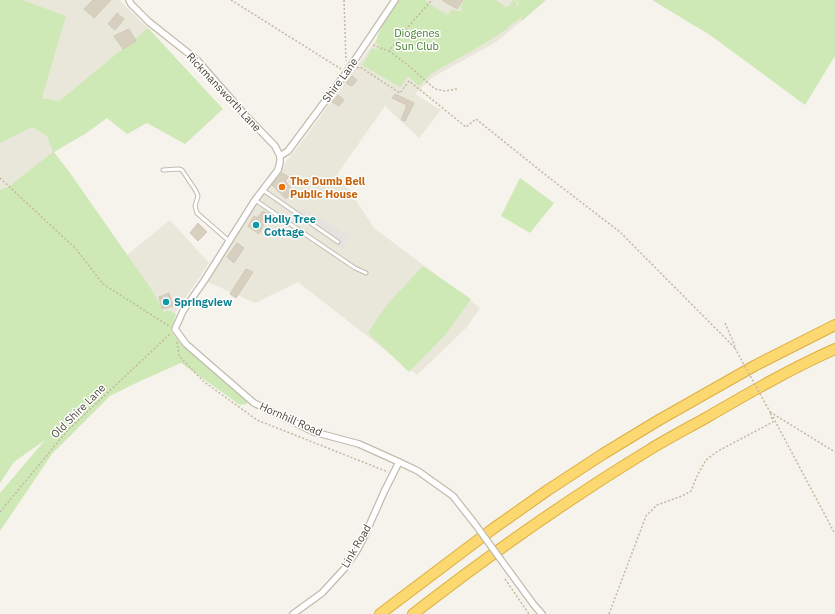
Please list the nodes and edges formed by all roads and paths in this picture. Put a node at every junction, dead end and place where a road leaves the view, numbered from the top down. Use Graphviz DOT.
graph roads {
  1 [pos="129,0"];
  2 [pos="231,0"];
  3 [pos="344,0"];
  4 [pos="395,0"];
  5 [pos="432,0"];
  6 [pos="367,41"];
  7 [pos="389,51"];
  8 [pos="346,72"];
  9 [pos="457,89"];
  10 [pos="280,156"];
  11 [pos="163,170"];
  12 [pos="0,178"];
  13 [pos="263,190"];
  14 [pos="255,200"];
  15 [pos="229,241"];
  16 [pos="338,242"];
  17 [pos="366,273"];
  18 [pos="725,323"];
  19 [pos="835,325"];
  20 [pos="175,329"];
  21 [pos="735,348"];
  22 [pos="835,349"];
  23 [pos="770,412"];
  24 [pos="835,452"];
  25 [pos="399,462"];
  26 [pos="0,512"];
  27 [pos="835,534"];
  28 [pos="505,579"];
  29 [pos="293,614"];
  30 [pos="380,614"];
  31 [pos="413,614"];
  32 [pos="529,614"];
  33 [pos="542,614"];
  34 [pos="609,614"];
  1 -- 10 [label="street, Rickmansworth Lane"];
  2 -- 8 [label="path"];
  3 -- 8 [label="path"];
  4 -- 6 [label="street, Shire Lane"];
  5 -- 7 [label="path"];
  6 -- 7 [label="path"];
  6 -- 8 [label="street, Shire Lane"];
  7 -- 9 [label="path"];
  8 -- 10 [label="street, Shire Lane"];
  8 -- 21 [label="path"];
  10 -- 13 [label="street"];
  11 -- 15 [label="lane"];
  12 -- 20 [label="path"];
  13 -- 14 [label="street"];
  13 -- 16 [label="lane"];
  14 -- 15 [label="street"];
  14 -- 17 [label="lane"];
  15 -- 20 [label="street"];
  18 -- 21 [label="path"];
  19 -- 30 [label="highway"];
  20 -- 25 [label="street, Hornhill Road"];
  20 -- 26 [label="path, Old Shire Lane"];
  21 -- 23 [label="path, bridge"];
  22 -- 31 [label="highway"];
  23 -- 24 [label="path"];
  23 -- 27 [label="path"];
  23 -- 34 [label="path"];
  25 -- 29 [label="street, Link Road"];
  25 -- 33 [label="street, Hornhill Road, bridge"];
  28 -- 32 [label="path"];
}
